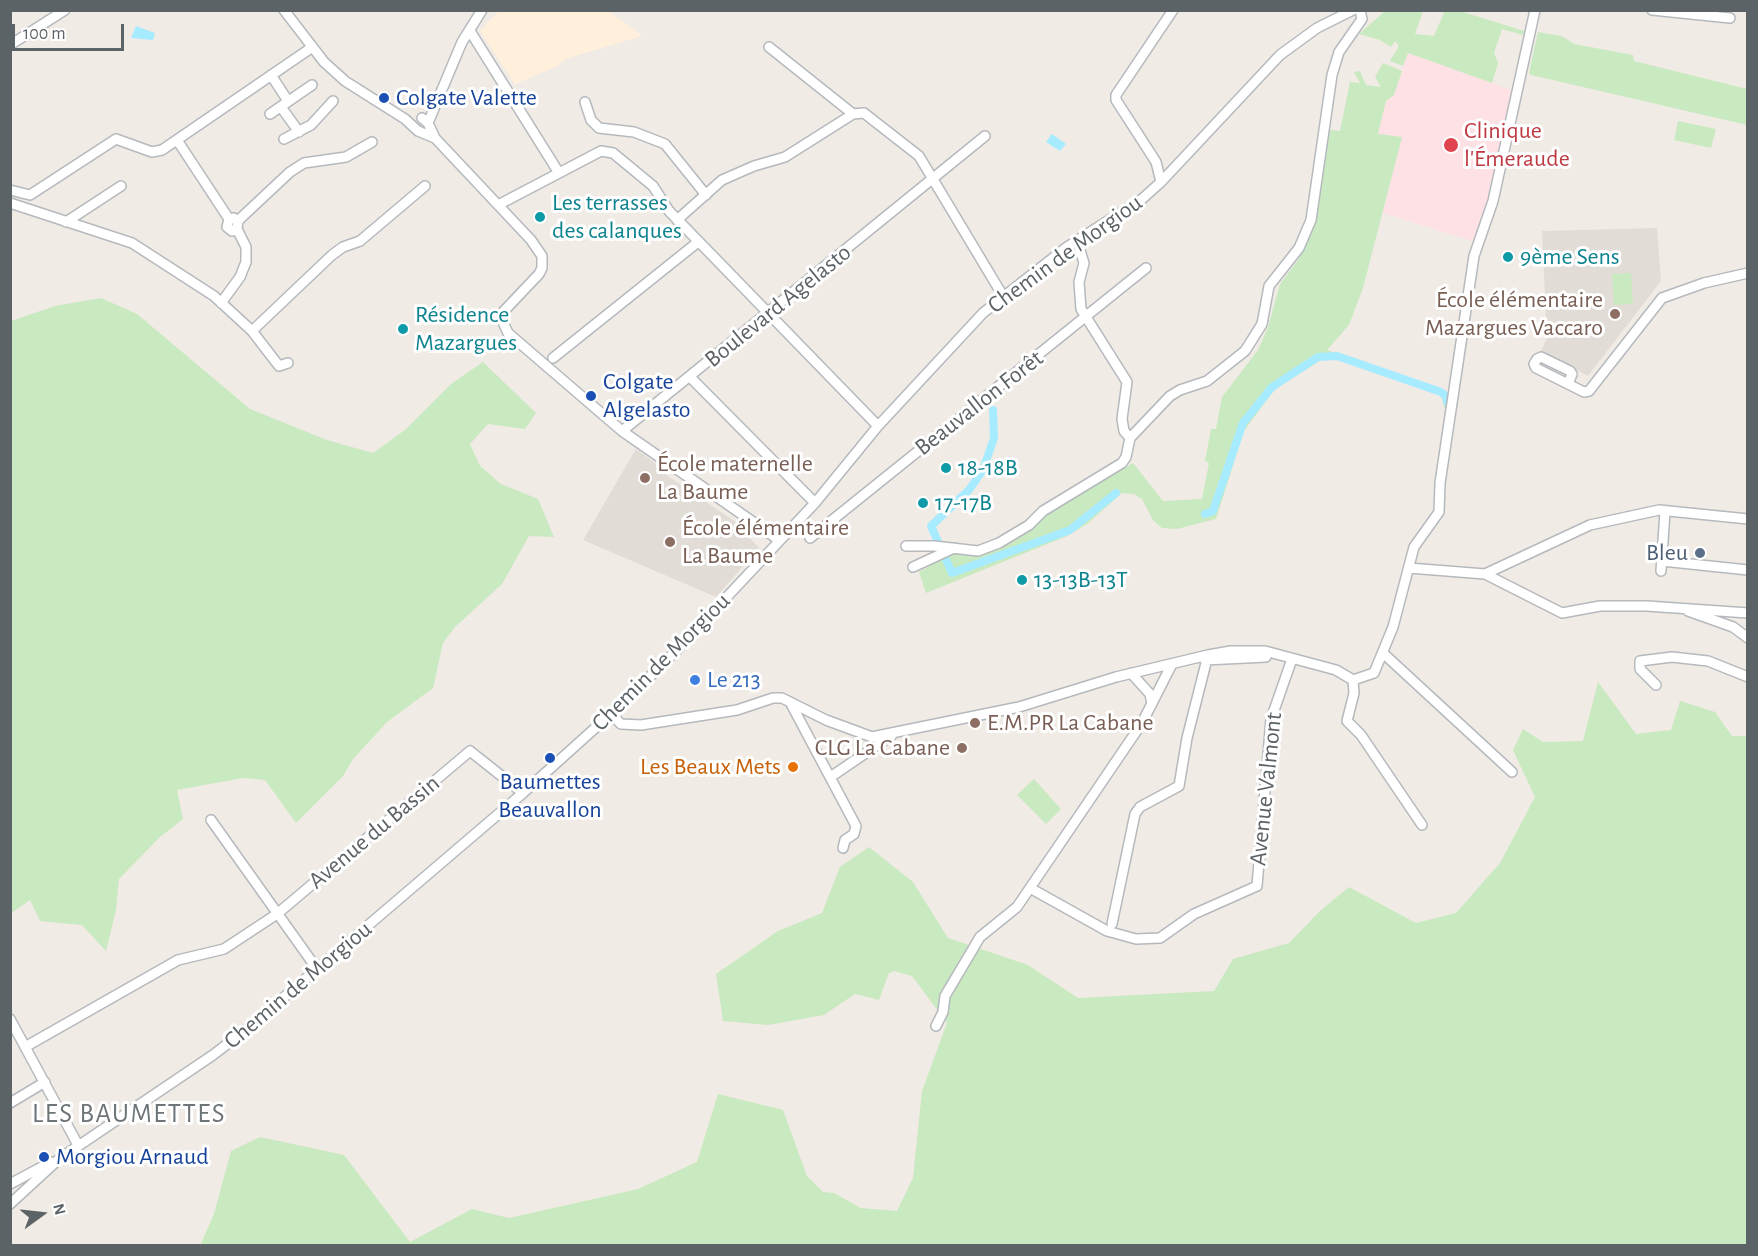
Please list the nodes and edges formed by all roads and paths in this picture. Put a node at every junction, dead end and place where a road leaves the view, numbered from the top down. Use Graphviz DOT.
graph roads {
  1 [pos="65,10"];
  2 [pos="284,10"];
  3 [pos="482,10"];
  4 [pos="1173,10"];
  5 [pos="1353,10"];
  6 [pos="1360,10"];
  7 [pos="1535,10"];
  8 [pos="1652,10"];
  9 [pos="1730,18"];
  10 [pos="470,31"];
  11 [pos="10,45"];
  12 [pos="769,47"];
  13 [pos="311,48"];
  14 [pos="271,75"];
  15 [pos="312,85"];
  16 [pos="333,101"];
  17 [pos="585,102"];
  18 [pos="285,104"];
  19 [pos="270,114"];
  20 [pos="854,114"];
  21 [pos="422,124"];
  22 [pos="299,132"];
  23 [pos="985,136"];
  24 [pos="284,139"];
  25 [pos="177,140"];
  26 [pos="372,142"];
  27 [pos="559,172"];
  28 [pos="933,179"];
  29 [pos="1161,182"];
  30 [pos="121,186"];
  31 [pos="425,186"];
  32 [pos="10,190"];
  33 [pos="706,195"];
  34 [pos="10,203"];
  35 [pos="498,205"];
  36 [pos="677,220"];
  37 [pos="66,222"];
  38 [pos="235,223"];
  39 [pos="1077,241"];
  40 [pos="698,242"];
  41 [pos="1146,268"];
  42 [pos="1748,273"];
  43 [pos="1002,296"];
  44 [pos="221,303"];
  45 [pos="769,314"];
  46 [pos="1085,319"];
  47 [pos="252,331"];
  48 [pos="553,358"];
  49 [pos="288,363"];
  50 [pos="690,378"];
  51 [pos="1568,384"];
  52 [pos="878,426"];
  53 [pos="621,431"];
  54 [pos="1130,438"];
  55 [pos="815,503"];
  56 [pos="1665,511"];
  57 [pos="1748,519"];
  58 [pos="810,538"];
  59 [pos="779,540"];
  60 [pos="906,546"];
  61 [pos="954,548"];
  62 [pos="1662,561"];
  63 [pos="913,567"];
  64 [pos="1409,568"];
  65 [pos="1748,570"];
  66 [pos="1661,572"];
  67 [pos="1485,574"];
  68 [pos="1680,607"];
  69 [pos="1748,613"];
  70 [pos="1748,638"];
  71 [pos="1384,654"];
  72 [pos="1208,658"];
  73 [pos="1288,658"];
  74 [pos="1172,664"];
  75 [pos="1148,669"];
  76 [pos="1131,673"];
  77 [pos="1748,677"];
  78 [pos="1353,680"];
  79 [pos="1656,685"];
  80 [pos="1150,694"];
  81 [pos="790,702"];
  82 [pos="1152,704"];
  83 [pos="611,714"];
  84 [pos="894,734"];
  85 [pos="1512,772"];
  86 [pos="832,776"];
  87 [pos="524,793"];
  88 [pos="211,820"];
  89 [pos="1422,825"];
  90 [pos="843,848"];
  91 [pos="1030,888"];
  92 [pos="278,914"];
  93 [pos="1109,928"];
  94 [pos="317,969"];
  95 [pos="10,1019"];
  96 [pos="936,1026"];
  97 [pos="14,1035"];
  98 [pos="25,1047"];
  99 [pos="45,1082"];
  100 [pos="10,1103"];
  101 [pos="78,1145"];
  102 [pos="59,1159"];
  103 [pos="13,1183"];
  104 [pos="17,1195"];
  105 [pos="10,1204"];
  1 -- 11 [label="street"];
  2 -- 13 [label="street"];
  3 -- 10 [label="street"];
  4 -- 29 [label="street"];
  5 -- 29 [label="street, Chemin de Morgiou"];
  6 -- 54 [label="street"];
  7 -- 64 [label="street"];
  8 -- 9 [label="street"];
  10 -- 21 [label="street"];
  10 -- 27 [label="street"];
  12 -- 20 [label="street"];
  13 -- 14 [label="street"];
  13 -- 21 [label="street"];
  14 -- 18 [label="street"];
  14 -- 25 [label="street"];
  15 -- 18 [label="street"];
  16 -- 22 [label="street"];
  17 -- 33 [label="street"];
  18 -- 19 [label="street"];
  18 -- 22 [label="street"];
  20 -- 28 [label="street"];
  20 -- 33 [label="street"];
  21 -- 35 [label="street"];
  22 -- 24 [label="street"];
  23 -- 28 [label="street, Boulevard Agelasto"];
  25 -- 32 [label="street"];
  25 -- 38 [label="street"];
  26 -- 38 [label="street"];
  27 -- 35 [label="street"];
  27 -- 36 [label="street"];
  28 -- 43 [label="street"];
  28 -- 45 [label="street, Boulevard Agelasto"];
  29 -- 39 [label="street, Chemin de Morgiou"];
  30 -- 37 [label="street"];
  31 -- 47 [label="street"];
  33 -- 36 [label="street"];
  34 -- 37 [label="street"];
  35 -- 53 [label="street"];
  36 -- 40 [label="street"];
  37 -- 44 [label="street"];
  38 -- 44 [label="street"];
  39 -- 43 [label="street, Chemin de Morgiou"];
  39 -- 46 [label="street"];
  40 -- 45 [label="street"];
  40 -- 48 [label="street"];
  41 -- 46 [label="street, Beauvallon Forêt"];
  42 -- 51 [label="street"];
  43 -- 52 [label="street, Chemin de Morgiou"];
  44 -- 47 [label="street"];
  45 -- 50 [label="street, Boulevard Agelasto"];
  45 -- 52 [label="street"];
  46 -- 54 [label="street"];
  46 -- 58 [label="street, Beauvallon Forêt"];
  47 -- 49 [label="street"];
  50 -- 53 [label="street, Boulevard Agelasto"];
  50 -- 55 [label="street"];
  52 -- 55 [label="street, Chemin de Morgiou"];
  53 -- 59 [label="street"];
  54 -- 61 [label="street"];
  55 -- 59 [label="street, Chemin de Morgiou"];
  56 -- 57 [label="street"];
  56 -- 62 [label="street"];
  56 -- 67 [label="street"];
  59 -- 83 [label="street, Chemin de Morgiou"];
  60 -- 61 [label="street"];
  61 -- 63 [label="street"];
  62 -- 65 [label="street"];
  62 -- 66 [label="street"];
  64 -- 67 [label="street"];
  64 -- 71 [label="street"];
  67 -- 68 [label="street"];
  68 -- 69 [label="street"];
  68 -- 70 [label="street"];
  71 -- 78 [label="street"];
  71 -- 85 [label="street"];
  72 -- 73 [label="street"];
  72 -- 74 [label="street"];
  72 -- 93 [label="street"];
  73 -- 78 [label="street"];
  73 -- 93 [label="street, Avenue Valmont"];
  74 -- 75 [label="street"];
  74 -- 82 [label="street"];
  75 -- 76 [label="street"];
  75 -- 80 [label="street"];
  76 -- 80 [label="street"];
  76 -- 84 [label="street"];
  77 -- 79 [label="street"];
  78 -- 89 [label="street"];
  80 -- 82 [label="street"];
  81 -- 83 [label="street"];
  81 -- 84 [label="street"];
  81 -- 86 [label="street"];
  82 -- 91 [label="street"];
  83 -- 87 [label="street, Chemin de Morgiou"];
  84 -- 86 [label="street"];
  86 -- 90 [label="street"];
  87 -- 92 [label="street, Avenue du Bassin"];
  87 -- 94 [label="street, Chemin de Morgiou"];
  88 -- 92 [label="street"];
  91 -- 93 [label="street, Avenue Valmont"];
  91 -- 96 [label="street"];
  92 -- 94 [label="street"];
  92 -- 98 [label="street, Avenue du Bassin"];
  94 -- 101 [label="street, Chemin de Morgiou"];
  95 -- 97 [label="street"];
  97 -- 98 [label="street"];
  98 -- 99 [label="street"];
  99 -- 100 [label="street"];
  99 -- 101 [label="street"];
  101 -- 102 [label="street, Chemin de Morgiou"];
  102 -- 103 [label="street"];
  102 -- 104 [label="street, Chemin de Morgiou"];
  103 -- 104 [label="street"];
  104 -- 105 [label="street, Chemin de Morgiou"];
}
